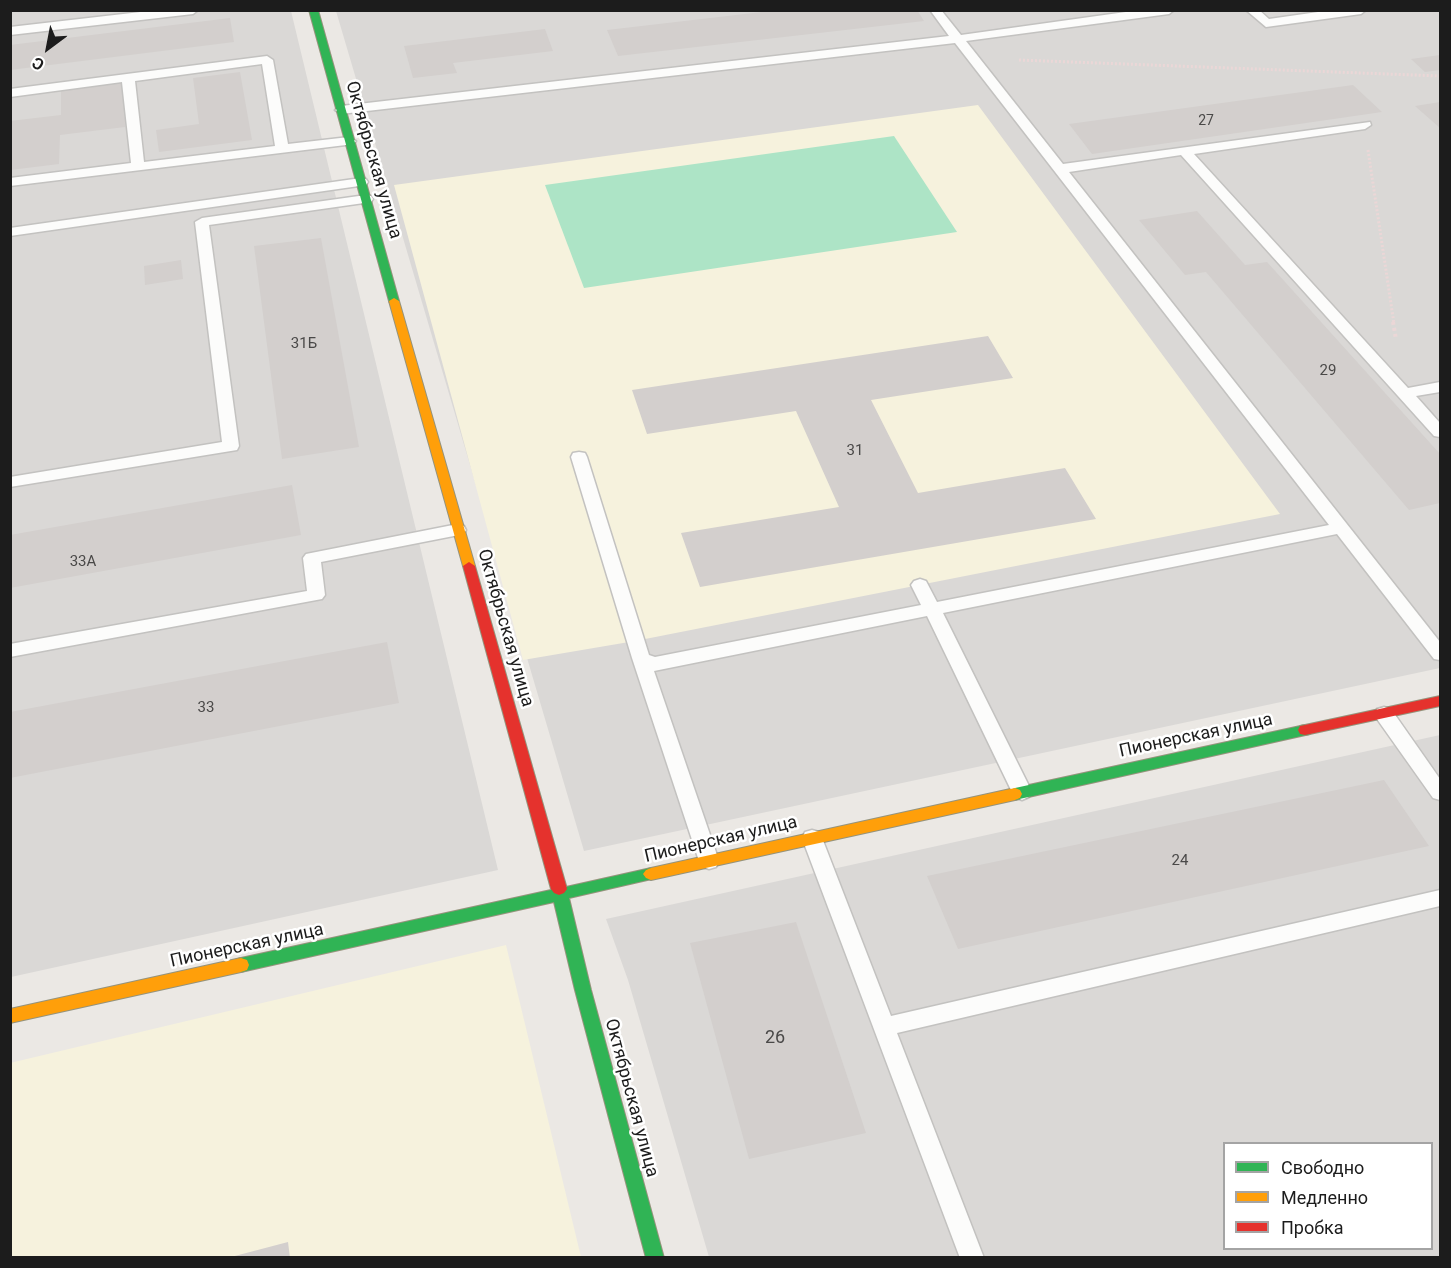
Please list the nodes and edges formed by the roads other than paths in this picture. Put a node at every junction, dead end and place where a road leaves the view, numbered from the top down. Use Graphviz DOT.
graph roads {
  1 [pos="193,10"];
  2 [pos="313,10"];
  3 [pos="935,10"];
  4 [pos="1169,10"];
  5 [pos="1251,10"];
  6 [pos="1361,10"];
  7 [pos="10,31"];
  8 [pos="957,39"];
  9 [pos="128,78"];
  10 [pos="10,93"];
  11 [pos="341,110"];
  12 [pos="1365,125"];
  13 [pos="349,141"];
  14 [pos="282,149"];
  15 [pos="1185,152"];
  16 [pos="138,166"];
  17 [pos="1059,169"];
  18 [pos="10,182"];
  19 [pos="361,182"];
  20 [pos="366,199"];
  21 [pos="10,232"];
  22 [pos="1440,387"];
  23 [pos="1404,393"];
  24 [pos="1440,432"];
  25 [pos="579,457"];
  26 [pos="10,482"];
  27 [pos="1341,528"];
  28 [pos="458,530"];
  29 [pos="920,585"];
  30 [pos="932,609"];
  31 [pos="10,651"];
  32 [pos="1440,654"];
  33 [pos="640,658"];
  34 [pos="1440,701"];
  35 [pos="1384,714"];
  36 [pos="1022,792"];
  37 [pos="1440,793"];
  38 [pos="812,837"];
  39 [pos="709,861"];
  40 [pos="561,895"];
  41 [pos="1440,898"];
  42 [pos="10,1016"];
  43 [pos="885,1027"];
  44 [pos="655,1257"];
  45 [pos="972,1257"];
  1 -- 7 [label="lane"];
  2 -- 11 [label="street, Октябрьская улица"];
  3 -- 8 [label="lane"];
  4 -- 8 [label="lane"];
  5 -- 6 [label="lane"];
  8 -- 11 [label="lane"];
  8 -- 17 [label="lane"];
  9 -- 10 [label="lane"];
  9 -- 14 [label="lane"];
  9 -- 16 [label="lane"];
  11 -- 13 [label="street, Октябрьская улица"];
  12 -- 15 [label="lane"];
  13 -- 14 [label="lane"];
  13 -- 19 [label="street, Октябрьская улица"];
  14 -- 16 [label="lane"];
  15 -- 17 [label="lane"];
  15 -- 23 [label="lane"];
  16 -- 18 [label="lane"];
  17 -- 27 [label="lane"];
  19 -- 20 [label="street, Октябрьская улица"];
  19 -- 21 [label="lane"];
  20 -- 26 [label="lane"];
  20 -- 28 [label="street, Октябрьская улица"];
  22 -- 23 [label="lane"];
  23 -- 24 [label="lane"];
  25 -- 33 [label="lane"];
  27 -- 30 [label="lane"];
  27 -- 32 [label="lane"];
  28 -- 31 [label="lane"];
  28 -- 40 [label="street, Октябрьская улица"];
  29 -- 30 [label="lane"];
  30 -- 33 [label="lane"];
  30 -- 36 [label="lane"];
  33 -- 39 [label="lane"];
  34 -- 35 [label="street, Пионерская улица"];
  35 -- 36 [label="street, Пионерская улица"];
  35 -- 37 [label="lane"];
  36 -- 38 [label="street, Пионерская улица"];
  38 -- 39 [label="street, Пионерская улица"];
  38 -- 43 [label="lane"];
  39 -- 40 [label="street, Пионерская улица"];
  40 -- 42 [label="street, Пионерская улица"];
  40 -- 44 [label="street, Октябрьская улица"];
  41 -- 43 [label="lane"];
  43 -- 45 [label="lane"];
}
